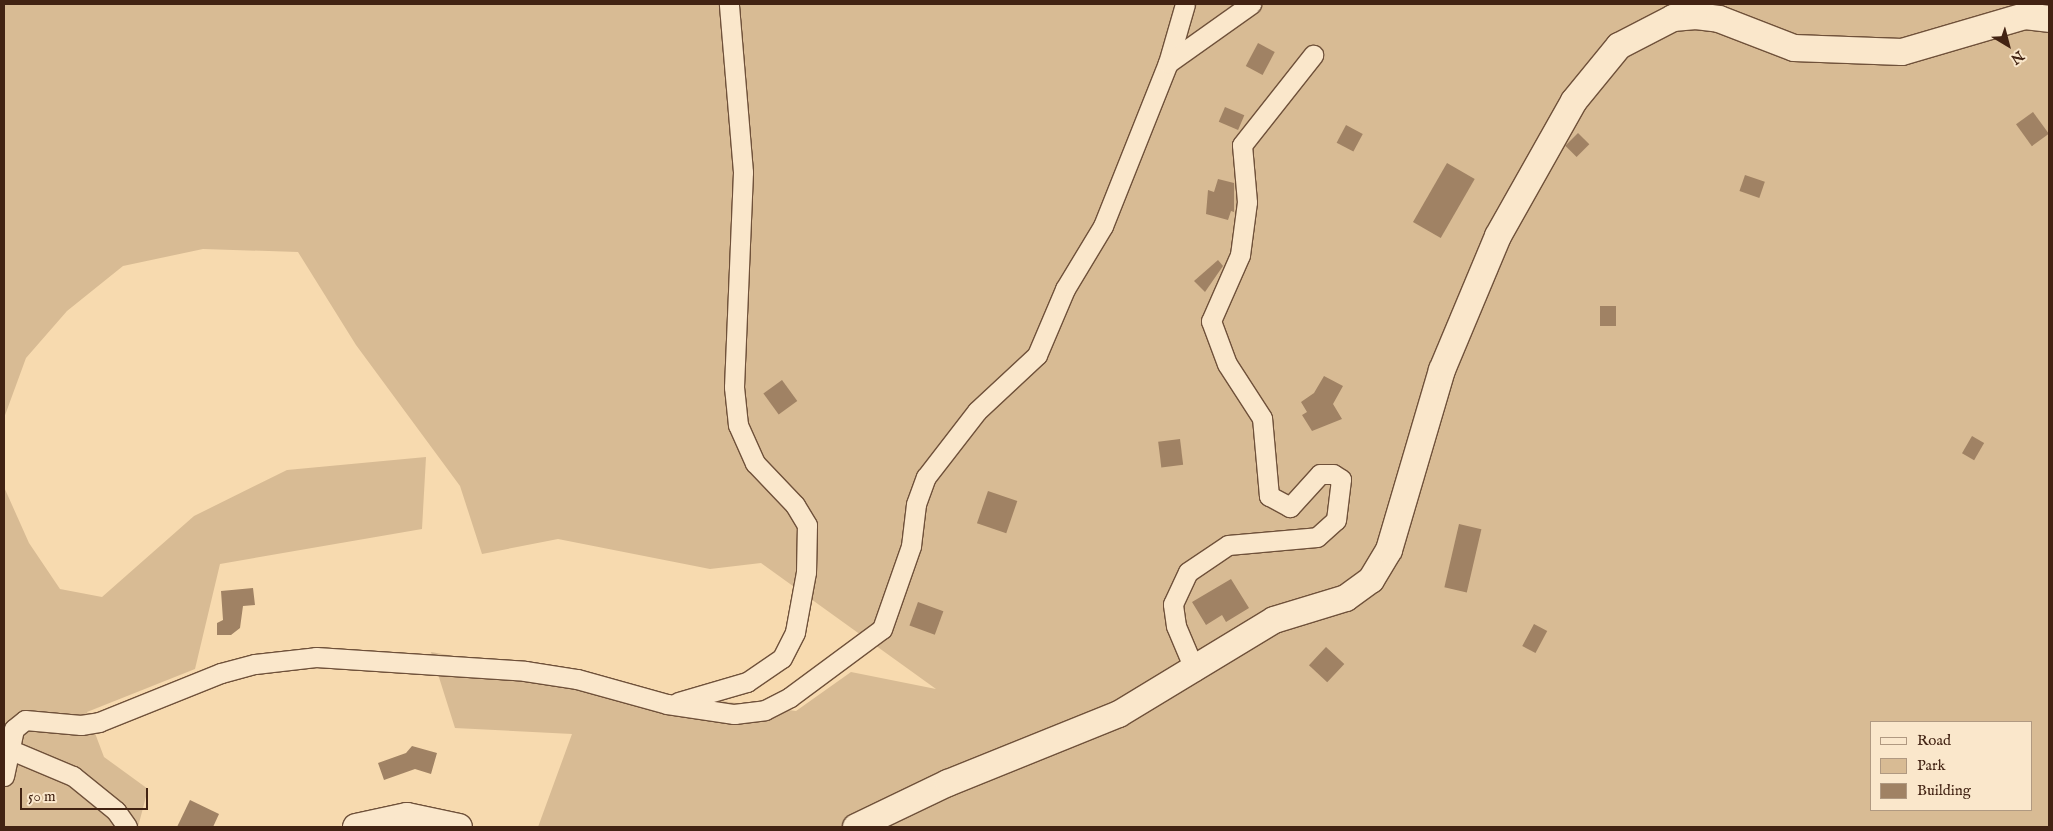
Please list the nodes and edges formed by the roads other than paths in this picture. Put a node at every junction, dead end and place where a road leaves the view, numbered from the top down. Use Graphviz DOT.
graph roads {
  1 [pos="729,4"];
  2 [pos="1185,4"];
  3 [pos="1251,4"];
  4 [pos="2049,19"];
  5 [pos="1313,55"];
  6 [pos="1168,64"];
  7 [pos="1195,671"];
  8 [pos="667,704"];
  9 [pos="11,750"];
  10 [pos="4,776"];
  11 [pos="127,827"];
  12 [pos="356,827"];
  13 [pos="459,827"];
  14 [pos="856,827"];
  1 -- 8 [label="street"];
  2 -- 6 [label="street"];
  3 -- 6 [label="street"];
  4 -- 7 [label="main road"];
  5 -- 7 [label="street"];
  6 -- 8 [label="street"];
  7 -- 14 [label="main road"];
  8 -- 9 [label="street"];
  9 -- 10 [label="street"];
  9 -- 11 [label="street"];
  12 -- 13 [label="main road"];
}
